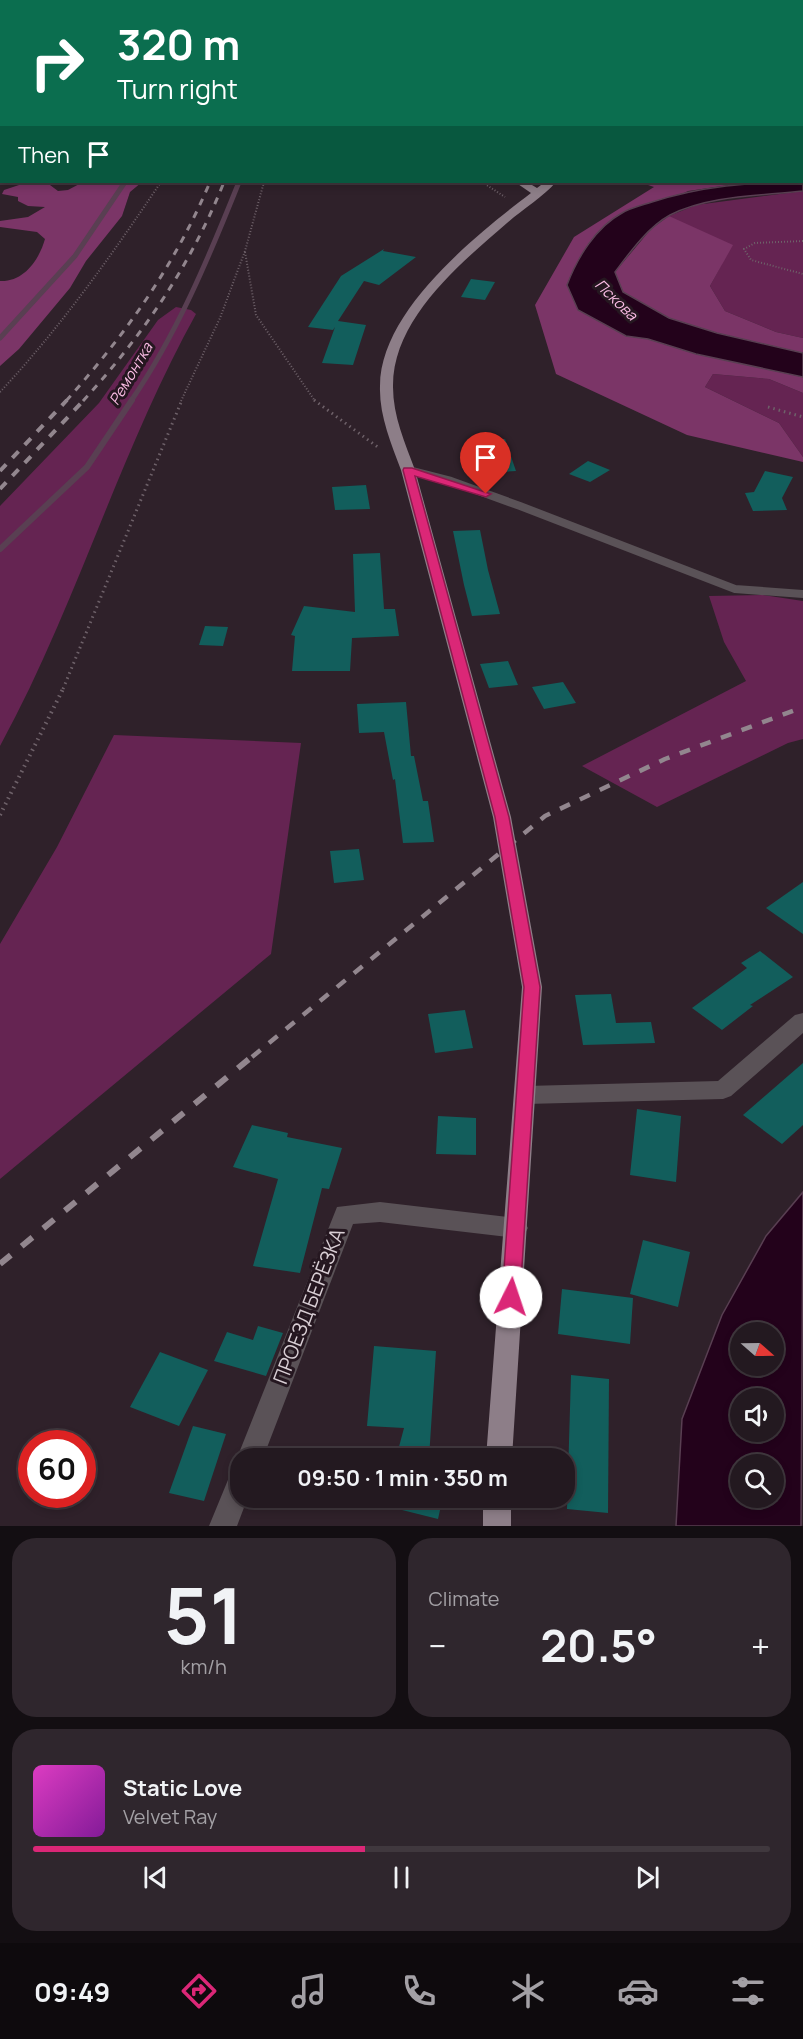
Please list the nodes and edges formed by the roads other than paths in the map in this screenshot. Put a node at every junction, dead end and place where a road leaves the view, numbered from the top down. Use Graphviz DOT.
graph roads {
  1 [pos="522,183"];
  2 [pos="550,183"];
  3 [pos="537,192"];
  4 [pos="408,470"];
  5 [pos="803,594"];
  6 [pos="803,1021"];
  7 [pos="526,1095"];
  8 [pos="516,1228"];
  9 [pos="254,1448"];
  10 [pos="501,1448"];
  11 [pos="230,1508"];
  12 [pos="497,1508"];
  13 [pos="223,1526"];
  14 [pos="497,1526"];
  1 -- 3 [label="main road"];
  2 -- 3 [label="main road"];
  3 -- 4 [label="main road"];
  4 -- 5 [label="lane"];
  4 -- 7 [label="main road"];
  6 -- 7 [label="street"];
  7 -- 8 [label="main road"];
  8 -- 9 [label="street, ПРОЕЗД БЕРЁЗКА"];
  8 -- 10 [label="main road"];
  11 -- 13 [label="street"];
  12 -- 14 [label="main road"];
}
